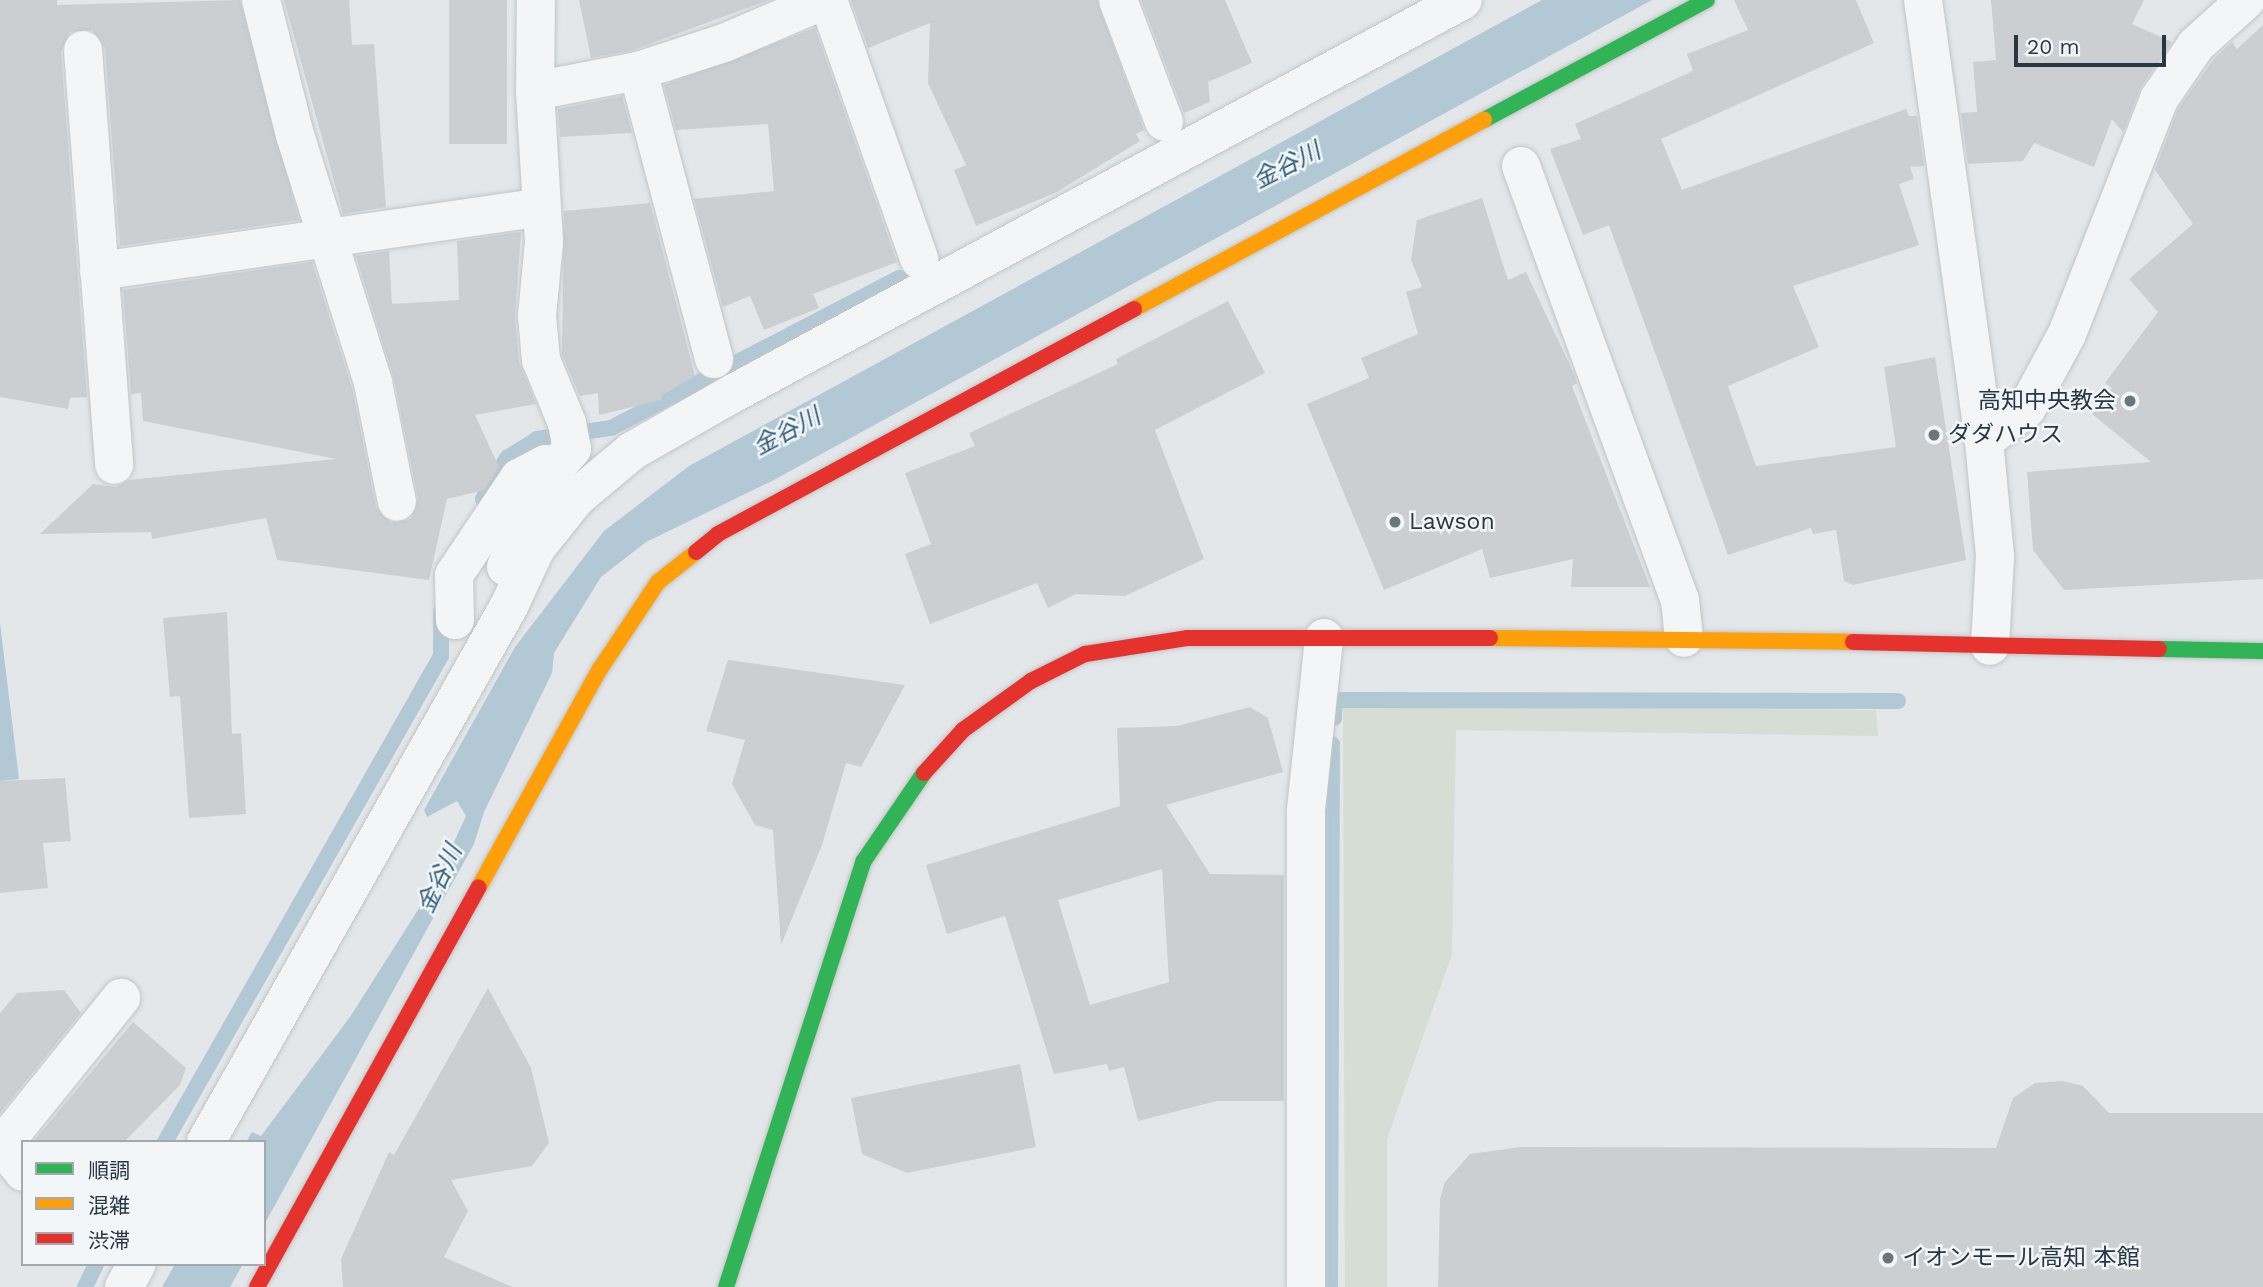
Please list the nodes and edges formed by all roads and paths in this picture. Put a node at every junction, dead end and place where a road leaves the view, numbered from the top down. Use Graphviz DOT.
graph roads {
  1 [pos="261,0"];
  2 [pos="537,0"];
  3 [pos="826,0"];
  4 [pos="1118,0"];
  5 [pos="1463,0"];
  6 [pos="1707,0"];
  7 [pos="1923,0"];
  8 [pos="2246,0"];
  9 [pos="83,50"];
  10 [pos="638,71"];
  11 [pos="535,91"];
  12 [pos="1164,122"];
  13 [pos="1521,166"];
  14 [pos="541,207"];
  15 [pos="330,240"];
  16 [pos="919,259"];
  17 [pos="99,271"];
  18 [pos="714,359"];
  19 [pos="569,436"];
  20 [pos="1984,441"];
  21 [pos="114,465"];
  22 [pos="397,502"];
  23 [pos="509,606"];
  24 [pos="455,620"];
  25 [pos="1324,638"];
  26 [pos="1684,638"];
  27 [pos="1990,646"];
  28 [pos="2263,651"];
  29 [pos="121,998"];
  30 [pos="207,1140"];
  31 [pos="9,1155"];
  32 [pos="136,1266"];
  33 [pos="124,1287"];
  34 [pos="257,1287"];
  35 [pos="726,1287"];
  36 [pos="1306,1287"];
  1 -- 15 [label="street"];
  2 -- 11 [label="street"];
  3 -- 10 [label="street"];
  3 -- 16 [label="street"];
  4 -- 12 [label="street"];
  5 -- 23 [label="street"];
  6 -- 34 [label="street"];
  7 -- 20 [label="street"];
  8 -- 20 [label="street"];
  9 -- 17 [label="street"];
  10 -- 11 [label="street"];
  10 -- 18 [label="street"];
  11 -- 14 [label="street"];
  13 -- 26 [label="street"];
  14 -- 15 [label="street"];
  14 -- 19 [label="street"];
  15 -- 17 [label="street"];
  15 -- 22 [label="street"];
  17 -- 21 [label="street"];
  19 -- 23 [label="street"];
  19 -- 24 [label="street"];
  20 -- 27 [label="street"];
  23 -- 30 [label="street"];
  25 -- 26 [label="street"];
  25 -- 35 [label="street"];
  25 -- 36 [label="street"];
  26 -- 27 [label="street"];
  27 -- 28 [label="street"];
  29 -- 31 [label="street"];
  32 -- 33 [label="street"];
}
